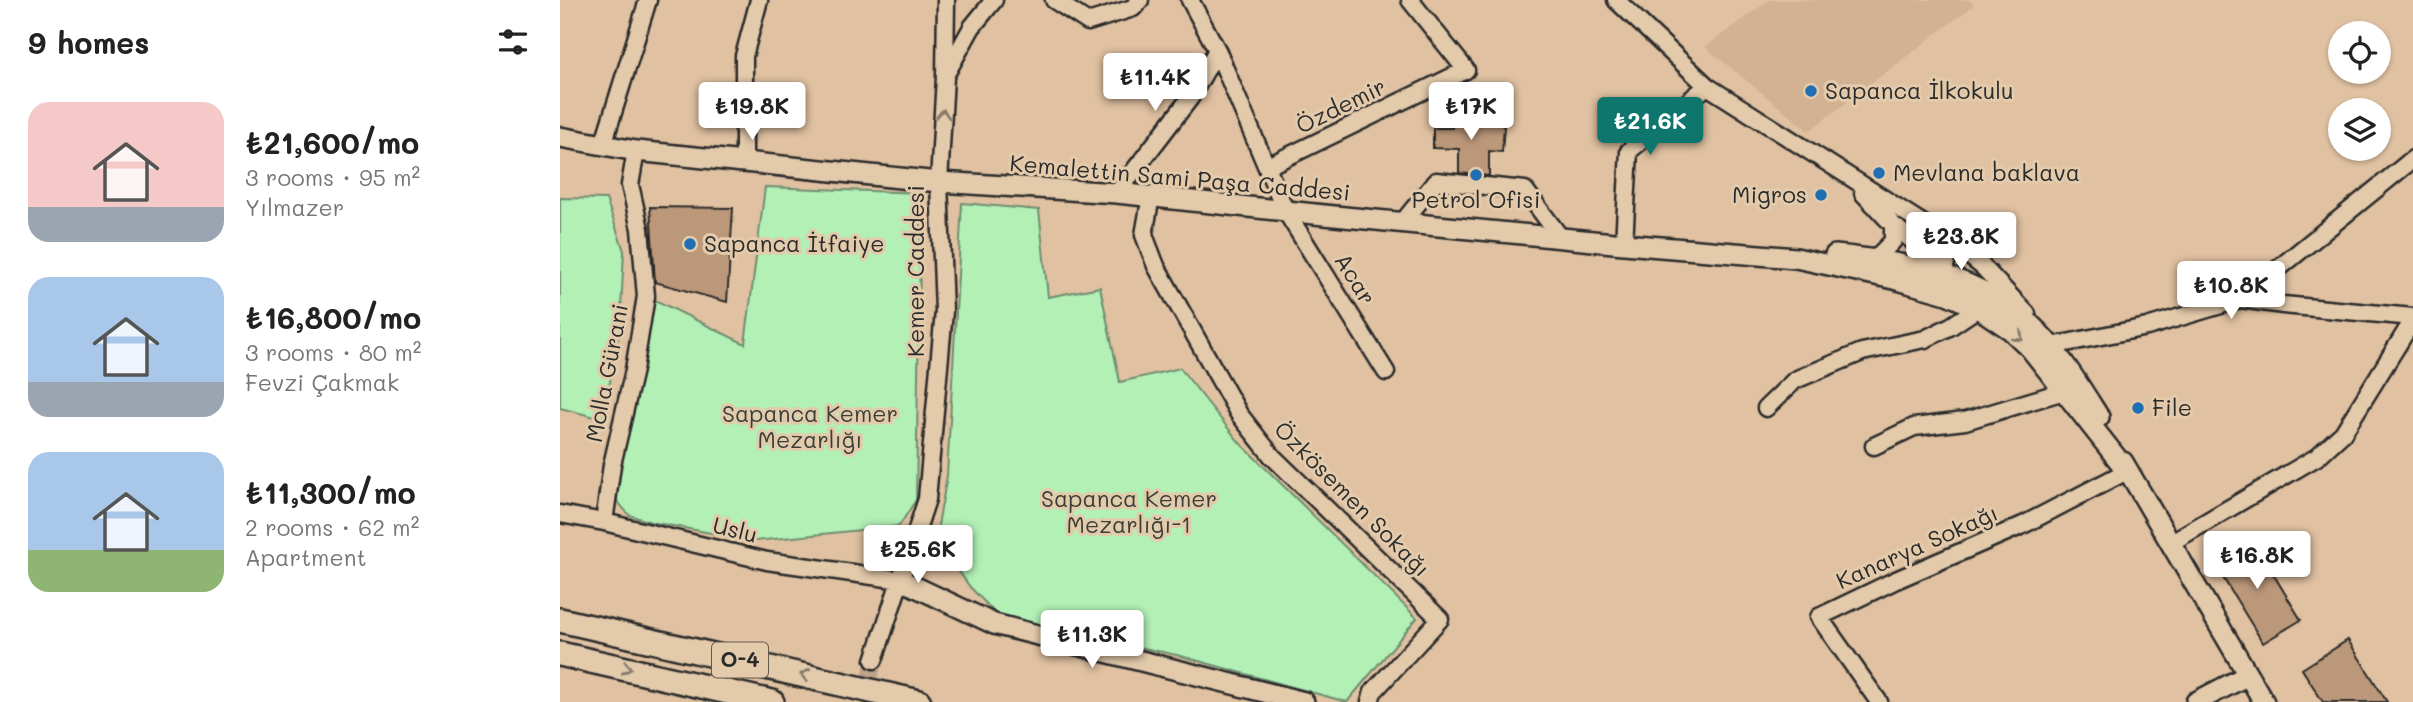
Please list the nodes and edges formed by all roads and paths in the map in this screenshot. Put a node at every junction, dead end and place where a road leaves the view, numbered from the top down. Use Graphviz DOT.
graph roads {
  1 [pos="759,0"];
  2 [pos="946,0"];
  3 [pos="994,0"];
  4 [pos="1054,0"];
  5 [pos="1140,0"];
  6 [pos="1189,0"];
  7 [pos="1410,0"];
  8 [pos="1616,0"];
  9 [pos="648,1"];
  10 [pos="1217,50"];
  11 [pos="945,77"];
  12 [pos="1707,86"];
  13 [pos="560,137"];
  14 [pos="603,145"];
  15 [pos="636,151"];
  16 [pos="2413,159"];
  17 [pos="744,162"];
  18 [pos="1826,163"];
  19 [pos="1268,166"];
  20 [pos="939,182"];
  21 [pos="1117,193"];
  22 [pos="1151,196"];
  23 [pos="1285,210"];
  24 [pos="1402,222"];
  25 [pos="1893,225"];
  26 [pos="1942,236"];
  27 [pos="1561,238"];
  28 [pos="1624,244"];
  29 [pos="1796,258"];
  30 [pos="1875,259"];
  31 [pos="1941,274"];
  32 [pos="1921,287"];
  33 [pos="1959,299"];
  34 [pos="2241,299"];
  35 [pos="1978,308"];
  36 [pos="2413,318"];
  37 [pos="2035,328"];
  38 [pos="2051,346"];
  39 [pos="1386,372"];
  40 [pos="2064,391"];
  41 [pos="1766,408"];
  42 [pos="1874,446"];
  43 [pos="2127,471"];
  44 [pos="560,514"];
  45 [pos="604,522"];
  46 [pos="2170,543"];
  47 [pos="901,580"];
  48 [pos="560,620"];
  49 [pos="560,654"];
  50 [pos="874,660"];
  51 [pos="2248,675"];
  52 [pos="772,702"];
  53 [pos="919,702"];
  54 [pos="1304,702"];
  55 [pos="1370,702"];
  56 [pos="1879,702"];
  57 [pos="2196,702"];
  58 [pos="2264,702"];
  1 -- 17 [label="street"];
  2 -- 11 [label="street, Kemer Caddesi"];
  3 -- 11 [label="street"];
  4 -- 5 [label="street"];
  6 -- 10 [label="street, Acar"];
  7 -- 19 [label="street, Özdemir"];
  8 -- 12 [label="street"];
  9 -- 14 [label="street"];
  10 -- 19 [label="street, Acar"];
  10 -- 21 [label="street"];
  20 -- 11 [label="street, Kemer Caddesi, one-way"];
  12 -- 18 [label="street"];
  12 -- 28 [label="street"];
  13 -- 14 [label="main road, Kemalettin Sami Paşa Caddesi"];
  14 -- 15 [label="main road, Kemalettin Sami Paşa Caddesi"];
  15 -- 17 [label="main road, Kemalettin Sami Paşa Caddesi"];
  15 -- 45 [label="street, Molla Gürani"];
  16 -- 34 [label="street"];
  17 -- 20 [label="main road, Kemalettin Sami Paşa Caddesi"];
  18 -- 25 [label="street"];
  18 -- 26 [label="street"];
  19 -- 23 [label="street, Acar"];
  20 -- 21 [label="main road, Kemalettin Sami Paşa Caddesi"];
  20 -- 47 [label="street, Kemer Caddesi"];
  21 -- 22 [label="main road, Kemalettin Sami Paşa Caddesi"];
  22 -- 23 [label="main road, Kemalettin Sami Paşa Caddesi"];
  22 -- 55 [label="street, Özkösemen Sokağı"];
  23 -- 24 [label="main road, Kemalettin Sami Paşa Caddesi"];
  23 -- 39 [label="street, Acar"];
  24 -- 27 [label="main road, Kemalettin Sami Paşa Caddesi"];
  24 -- 27 [label="street"];
  25 -- 30 [label="street"];
  25 -- 31 [label="street"];
  26 -- 31 [label="street"];
  26 -- 37 [label="street"];
  27 -- 28 [label="main road, Kemalettin Sami Paşa Caddesi"];
  28 -- 29 [label="main road, Kemalettin Sami Paşa Caddesi"];
  29 -- 30 [label="main road, Kemalettin Sami Paşa Caddesi"];
  29 -- 32 [label="main road, Kemalettin Sami Paşa Caddesi"];
  30 -- 31 [label="main road, Kemalettin Sami Paşa Caddesi"];
  31 -- 32 [label="street"];
  31 -- 33 [label="street"];
  31 -- 37 [label="main road, Kemalettin Sami Paşa Caddesi"];
  32 -- 33 [label="main road, Kemalettin Sami Paşa Caddesi"];
  33 -- 35 [label="main road, Kemalettin Sami Paşa Caddesi"];
  34 -- 36 [label="street"];
  34 -- 38 [label="street"];
  35 -- 40 [label="main road, Kemalettin Sami Paşa Caddesi, one-way"];
  35 -- 41 [label="street"];
  36 -- 46 [label="street"];
  37 -- 38 [label="main road, Kemalettin Sami Paşa Caddesi"];
  38 -- 43 [label="main road, Kemalettin Sami Paşa Caddesi"];
  40 -- 42 [label="street"];
  40 -- 43 [label="main road, Kemalettin Sami Paşa Caddesi"];
  43 -- 46 [label="main road"];
  43 -- 56 [label="street, Kanarya Sokağı"];
  44 -- 45 [label="street, Uslu"];
  45 -- 47 [label="street, Uslu"];
  46 -- 51 [label="main road"];
  47 -- 50 [label="street, Kemer Caddesi"];
  47 -- 54 [label="main road"];
  53 -- 48 [label="highway, O-4, one-way"];
  49 -- 52 [label="highway, O-4, one-way"];
  51 -- 57 [label="main road"];
  51 -- 58 [label="main road"];
}
